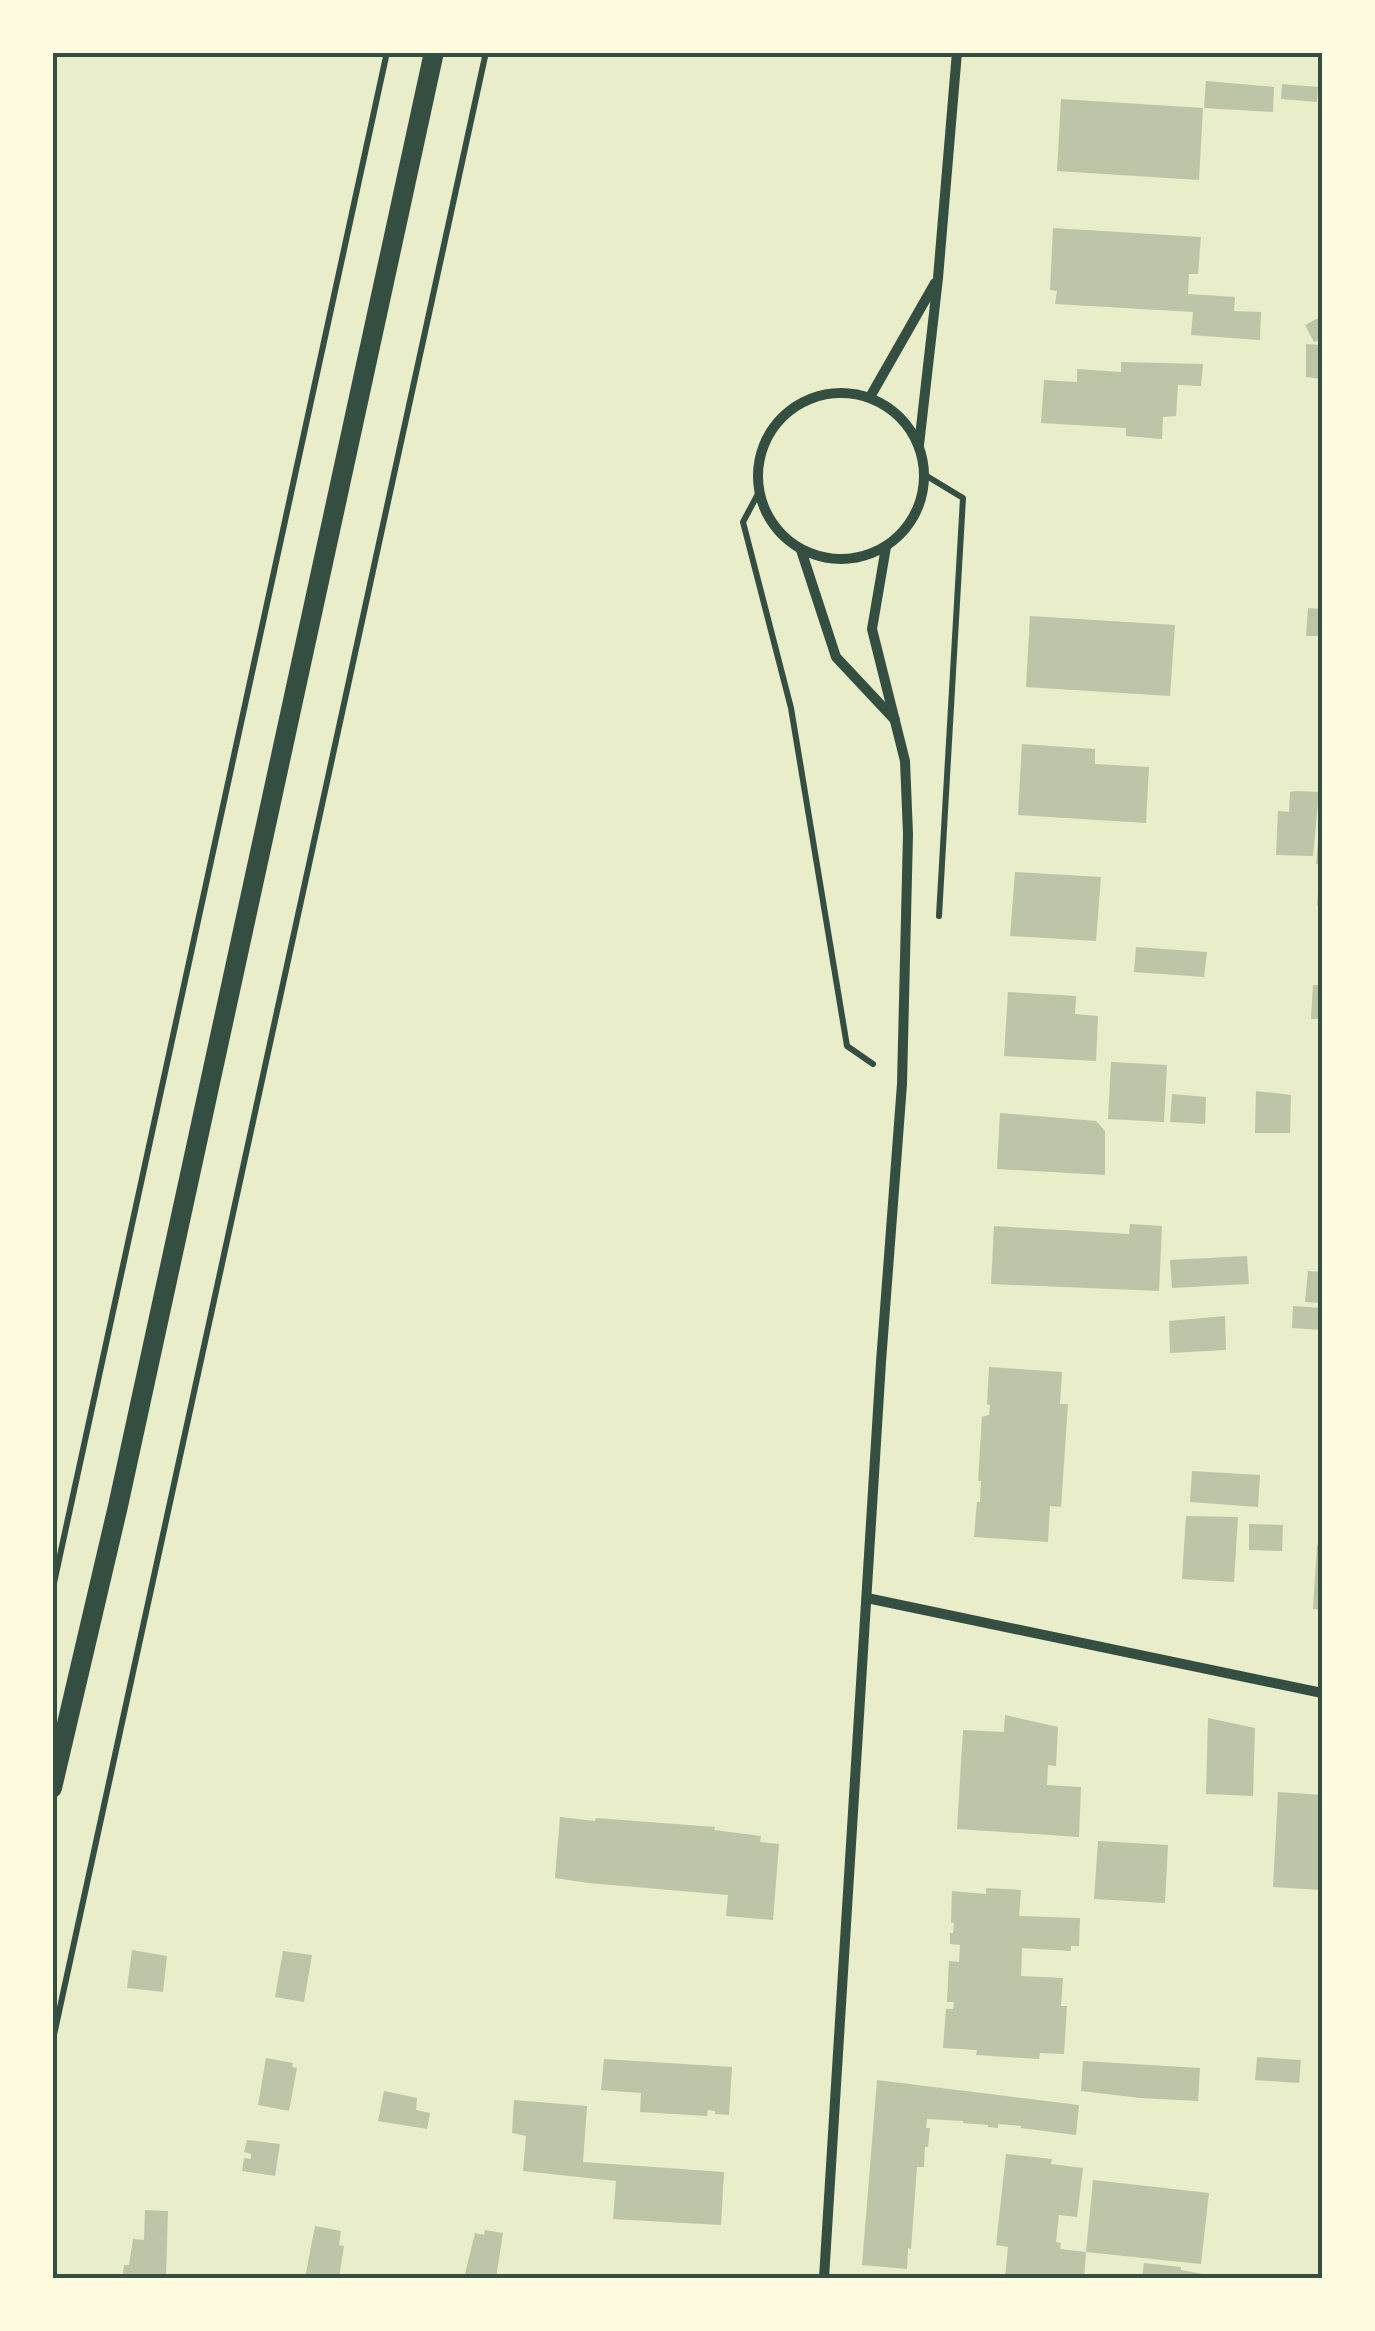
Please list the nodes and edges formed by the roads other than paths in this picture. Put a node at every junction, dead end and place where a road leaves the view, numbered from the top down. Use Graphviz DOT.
graph roads {
  1 [pos="434,52"];
  2 [pos="956,52"];
  3 [pos="938,278"];
  4 [pos="870,398"];
  5 [pos="919,446"];
  6 [pos="886,547"];
  7 [pos="801,550"];
  8 [pos="896,722"];
  9 [pos="868,1598"];
  10 [pos="1322,1694"];
  11 [pos="52,1788"];
  12 [pos="824,2278"];
  1 -- 11 [label="main road"];
  2 -- 3 [label="street"];
  3 -- 4 [label="street"];
  3 -- 5 [label="street"];
  4 -- 5 [label="street"];
  4 -- 7 [label="street"];
  5 -- 6 [label="street"];
  6 -- 7 [label="street"];
  6 -- 8 [label="street"];
  7 -- 8 [label="street"];
  8 -- 9 [label="street"];
  9 -- 10 [label="street"];
  9 -- 12 [label="street"];
}
